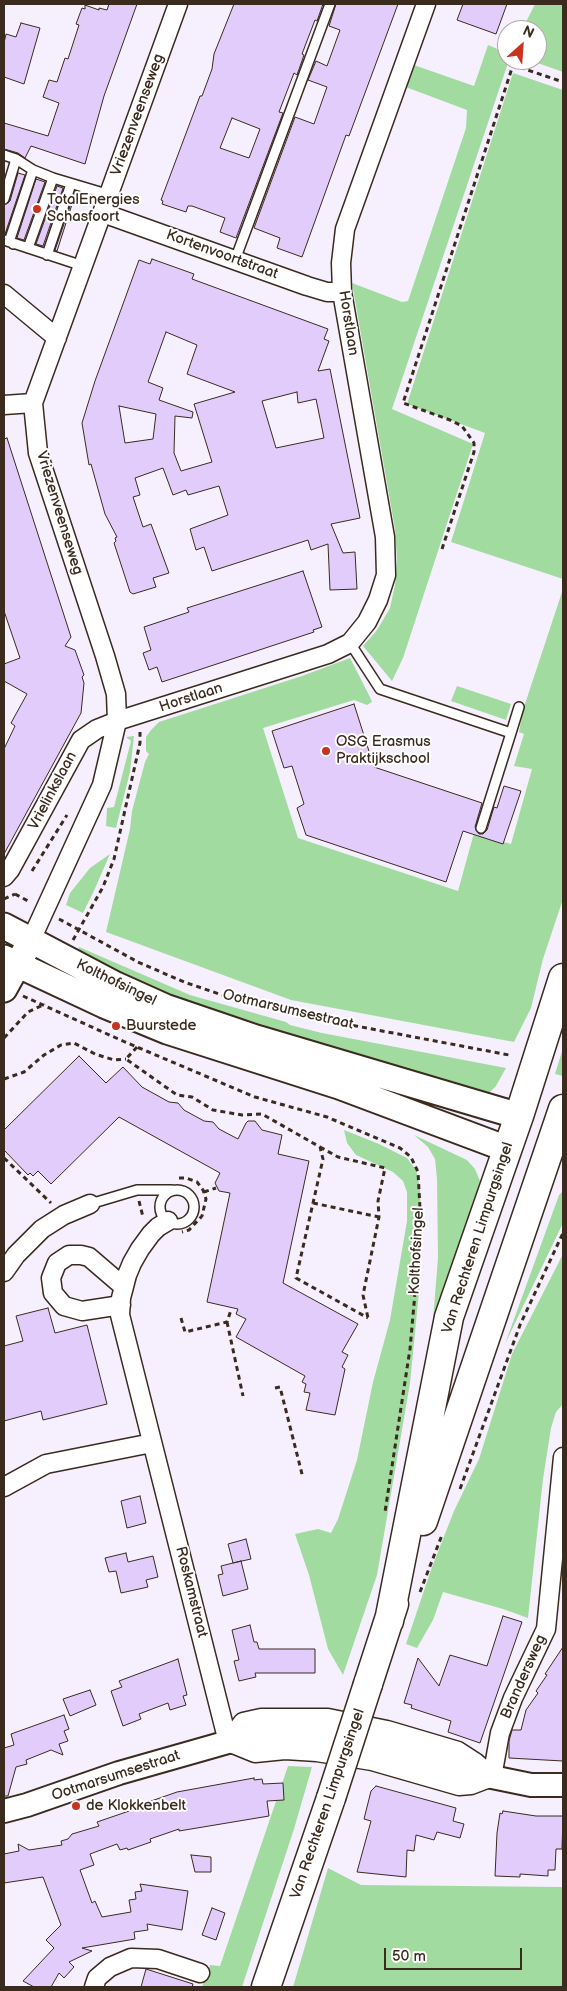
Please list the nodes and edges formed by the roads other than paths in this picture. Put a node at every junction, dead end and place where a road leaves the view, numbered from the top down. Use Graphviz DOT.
graph roads {
  1 [pos="178,4"];
  2 [pos="330,4"];
  3 [pos="426,4"];
  4 [pos="4,155"];
  5 [pos="16,159"];
  6 [pos="33,170"];
  7 [pos="53,178"];
  8 [pos="71,184"];
  9 [pos="110,195"];
  10 [pos="4,199"];
  11 [pos="103,213"];
  12 [pos="4,240"];
  13 [pos="13,244"];
  14 [pos="28,248"];
  15 [pos="47,255"];
  16 [pos="235,260"];
  17 [pos="83,266"];
  18 [pos="342,292"];
  19 [pos="4,294"];
  20 [pos="56,338"];
  21 [pos="33,403"];
  22 [pos="4,405"];
  23 [pos="350,644"];
  24 [pos="518,707"];
  25 [pos="117,721"];
  26 [pos="510,732"];
  27 [pos="481,828"];
  28 [pos="4,877"];
  29 [pos="4,926"];
  30 [pos="31,940"];
  31 [pos="10,961"];
  32 [pos="563,978"];
  33 [pos="4,988"];
  34 [pos="519,1116"];
  35 [pos="561,1121"];
  36 [pos="507,1149"];
  37 [pos="555,1160"];
  38 [pos="172,1190"];
  39 [pos="90,1204"];
  40 [pos="168,1221"];
  41 [pos="4,1272"];
  42 [pos="124,1287"];
  43 [pos="121,1305"];
  44 [pos="152,1443"];
  45 [pos="563,1457"];
  46 [pos="4,1487"];
  47 [pos="560,1505"];
  48 [pos="389,1621"];
  49 [pos="228,1742"];
  50 [pos="492,1777"];
  51 [pos="563,1785"];
  52 [pos="4,1811"];
  53 [pos="200,1972"];
  54 [pos="94,1987"];
  55 [pos="266,1987"];
  1 -- 9 [label="street, Vriezenveenseweg"];
  2 -- 16 [label="lane"];
  3 -- 18 [label="street, Horstlaan"];
  4 -- 5 [label="lane"];
  5 -- 6 [label="lane"];
  5 -- 10 [label="lane"];
  6 -- 7 [label="lane"];
  6 -- 13 [label="lane"];
  7 -- 8 [label="lane"];
  7 -- 14 [label="lane"];
  8 -- 9 [label="lane"];
  8 -- 15 [label="lane"];
  9 -- 11 [label="street, Vriezenveenseweg"];
  11 -- 16 [label="street, Kortenvoortstraat"];
  11 -- 17 [label="street, Vriezenveenseweg"];
  12 -- 13 [label="lane"];
  13 -- 14 [label="lane"];
  14 -- 15 [label="lane"];
  15 -- 17 [label="lane"];
  16 -- 18 [label="street, Kortenvoortstraat"];
  17 -- 20 [label="street, Vriezenveenseweg"];
  18 -- 23 [label="street, Horstlaan"];
  19 -- 20 [label="street"];
  20 -- 21 [label="street, Vriezenveenseweg"];
  21 -- 22 [label="street"];
  21 -- 25 [label="street, Vriezenveenseweg"];
  23 -- 25 [label="street, Horstlaan"];
  23 -- 26 [label="lane"];
  24 -- 26 [label="lane"];
  25 -- 28 [label="street, Vrielinkslaan"];
  25 -- 30 [label="street, Vriezenveenseweg"];
  26 -- 27 [label="lane"];
  29 -- 30 [label="main road, Kolthofsingel"];
  30 -- 31 [label="main road, Vriezenveenseweg"];
  30 -- 34 [label="main road, Kolthofsingel"];
  31 -- 33 [label="main road, Vriezenveenseweg"];
  31 -- 36 [label="main road, Kolthofsingel"];
  32 -- 34 [label="main road, Van Rechteren Limpurgsingel"];
  34 -- 35 [label="main road"];
  34 -- 36 [label="main road, Van Rechteren Limpurgsingel"];
  35 -- 37 [label="main road, Van Rechteren Limpurgsingel"];
  36 -- 37 [label="main road"];
  36 -- 48 [label="main road, Van Rechteren Limpurgsingel"];
  37 -- 48 [label="main road, Van Rechteren Limpurgsingel"];
  38 -- 39 [label="lane"];
  38 -- 40 [label="lane"];
  38 -- 40 [label="lane"];
  39 -- 41 [label="street"];
  40 -- 42 [label="street, Roskamstraat"];
  42 -- 43 [label="street, Roskamstraat"];
  42 -- 43 [label="street"];
  43 -- 44 [label="street, Roskamstraat"];
  44 -- 46 [label="street"];
  44 -- 49 [label="street, Roskamstraat"];
  45 -- 47 [label="street, Brandersweg"];
  47 -- 50 [label="street, Brandersweg"];
  48 -- 55 [label="main road, Van Rechteren Limpurgsingel, bridge"];
  49 -- 50 [label="street, Ootmarsumsestraat"];
  49 -- 52 [label="street, Ootmarsumsestraat"];
  50 -- 51 [label="street, Ootmarsumsestraat"];
  53 -- 54 [label="street"];
}
